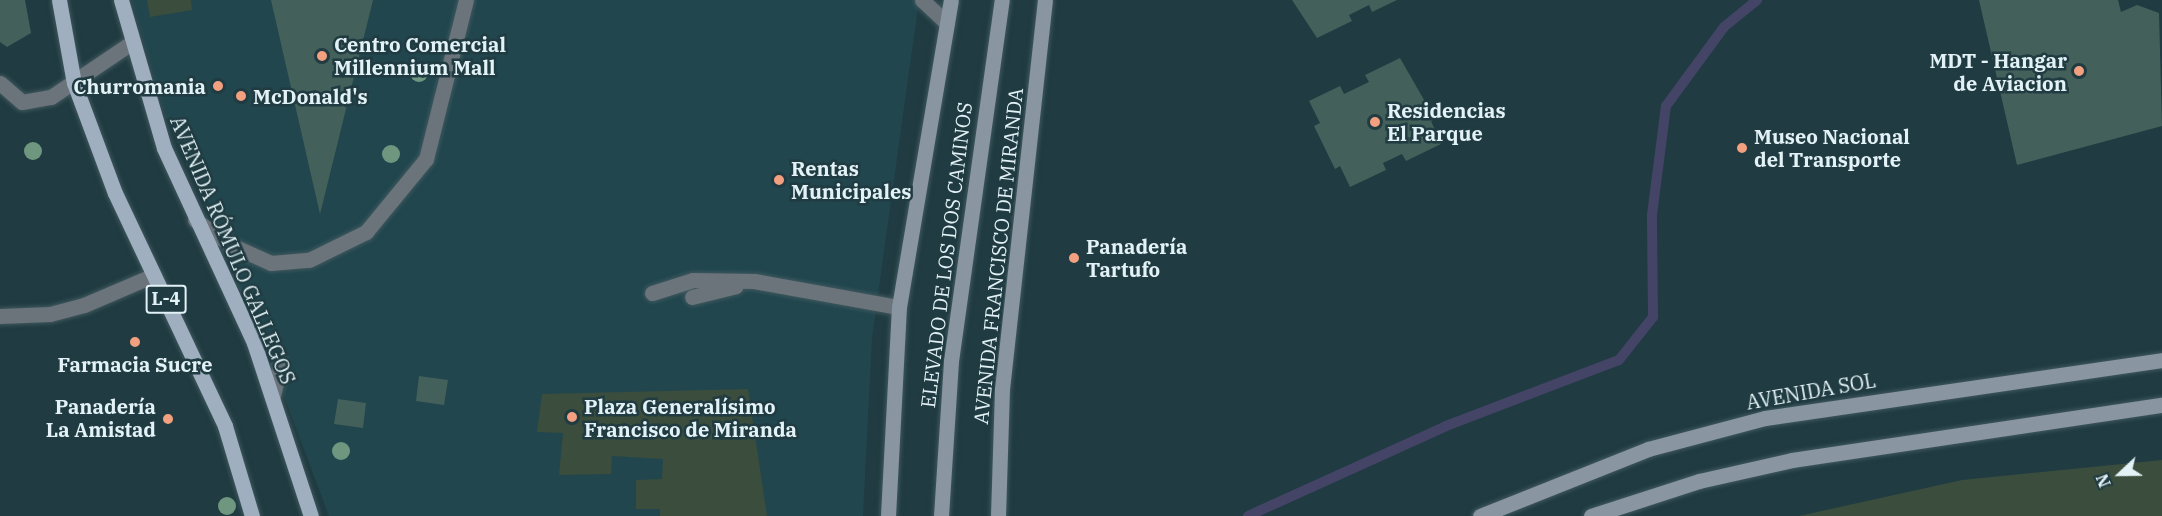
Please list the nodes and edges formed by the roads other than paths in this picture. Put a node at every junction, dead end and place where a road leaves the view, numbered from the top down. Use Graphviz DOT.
graph roads {
  1 [pos="58,0"];
  2 [pos="121,0"];
  3 [pos="466,0"];
  4 [pos="922,0"];
  5 [pos="951,0"];
  6 [pos="1002,0"];
  7 [pos="1045,0"];
  8 [pos="947,23"];
  9 [pos="130,43"];
  10 [pos="0,83"];
  11 [pos="74,83"];
  12 [pos="0,92"];
  13 [pos="22,102"];
  14 [pos="195,220"];
  15 [pos="154,275"];
  16 [pos="754,281"];
  17 [pos="652,293"];
  18 [pos="692,297"];
  19 [pos="899,307"];
  20 [pos="0,316"];
  21 [pos="2162,360"];
  22 [pos="279,363"];
  23 [pos="273,396"];
  24 [pos="2162,405"];
  25 [pos="252,516"];
  26 [pos="311,516"];
  27 [pos="888,516"];
  28 [pos="941,516"];
  29 [pos="998,516"];
  30 [pos="1479,516"];
  31 [pos="1591,516"];
  1 -- 11 [label="main road, L-4"];
  2 -- 9 [label="main road, AVENIDA RÓMULO GALLEGOS"];
  3 -- 14 [label="street"];
  4 -- 8 [label="street"];
  5 -- 8 [label="main road"];
  6 -- 28 [label="main road, ELEVADO DE LOS DOS CAMINOS"];
  7 -- 29 [label="main road, AVENIDA FRANCISCO DE MIRANDA"];
  8 -- 19 [label="main road"];
  9 -- 11 [label="street"];
  9 -- 14 [label="main road, AVENIDA RÓMULO GALLEGOS"];
  10 -- 13 [label="street"];
  11 -- 13 [label="street"];
  11 -- 15 [label="main road, L-4"];
  12 -- 13 [label="street"];
  14 -- 23 [label="main road, AVENIDA RÓMULO GALLEGOS"];
  15 -- 20 [label="street"];
  15 -- 25 [label="main road, L-4"];
  16 -- 17 [label="street"];
  16 -- 18 [label="street"];
  16 -- 19 [label="street"];
  19 -- 27 [label="main road"];
  21 -- 30 [label="main road, AVENIDA SOL"];
  22 -- 23 [label="street"];
  23 -- 26 [label="main road, AVENIDA RÓMULO GALLEGOS"];
  24 -- 31 [label="main road"];
}
